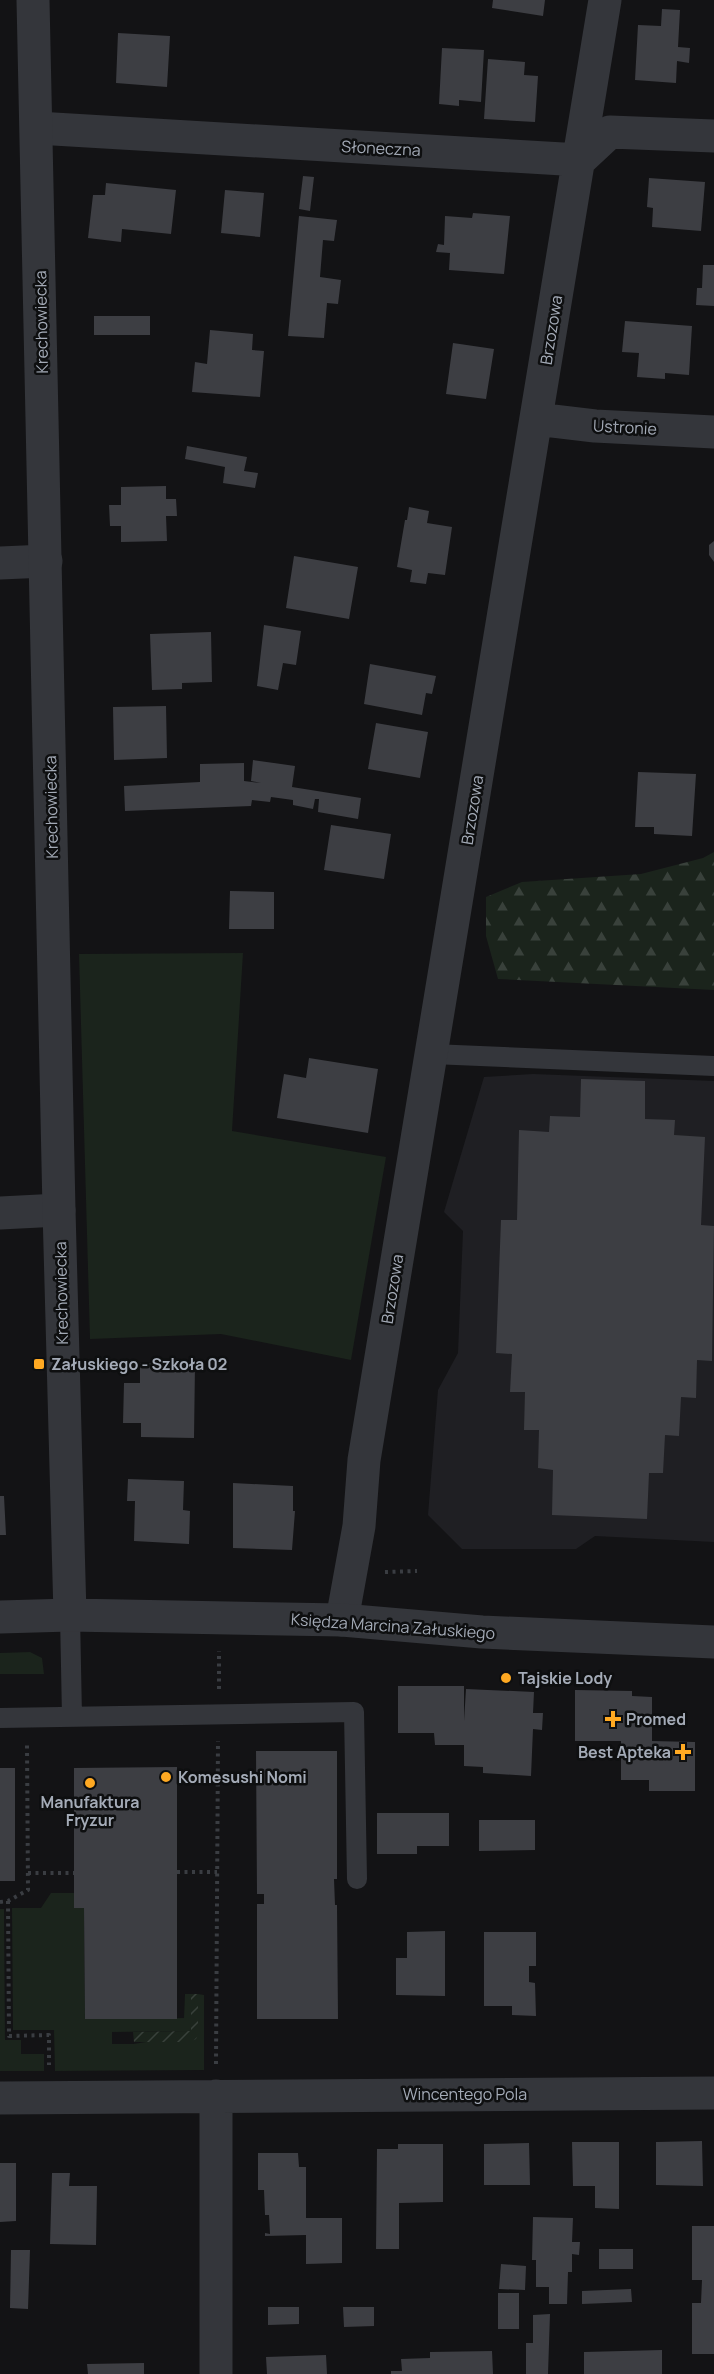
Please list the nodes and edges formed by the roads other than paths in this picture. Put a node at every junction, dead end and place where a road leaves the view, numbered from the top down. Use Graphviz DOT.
graph roads {
  1 [pos="33,0"];
  2 [pos="604,0"];
  3 [pos="37,128"];
  4 [pos="714,136"];
  5 [pos="579,160"];
  6 [pos="536,419"];
  7 [pos="714,432"];
  8 [pos="46,561"];
  9 [pos="0,563"];
  10 [pos="432,1054"];
  11 [pos="714,1066"];
  12 [pos="59,1210"];
  13 [pos="0,1213"];
  14 [pos="70,1615"];
  15 [pos="0,1617"];
  16 [pos="342,1620"];
  17 [pos="714,1642"];
  18 [pos="72,1717"];
  19 [pos="0,1718"];
  20 [pos="357,1879"];
  21 [pos="714,2093"];
  22 [pos="216,2096"];
  23 [pos="0,2098"];
  24 [pos="216,2374"];
  1 -- 3 [label="street, Krechowiecka"];
  2 -- 5 [label="street, Brzozowa"];
  3 -- 5 [label="street, Słoneczna"];
  3 -- 8 [label="street, Krechowiecka"];
  4 -- 5 [label="street"];
  5 -- 6 [label="street, Brzozowa"];
  6 -- 7 [label="street, Ustronie"];
  6 -- 10 [label="street, Brzozowa"];
  8 -- 9 [label="street"];
  8 -- 12 [label="street, Krechowiecka"];
  10 -- 11 [label="lane"];
  10 -- 16 [label="street, Brzozowa"];
  12 -- 13 [label="street"];
  12 -- 14 [label="street, Krechowiecka"];
  14 -- 15 [label="street, Księdza Marcina Załuskiego"];
  14 -- 16 [label="street, Księdza Marcina Załuskiego"];
  14 -- 18 [label="lane"];
  16 -- 17 [label="street, Księdza Marcina Załuskiego"];
  18 -- 19 [label="lane"];
  18 -- 20 [label="lane"];
  21 -- 22 [label="street, Wincentego Pola"];
  22 -- 23 [label="street, Wincentego Pola"];
  22 -- 24 [label="street"];
}
